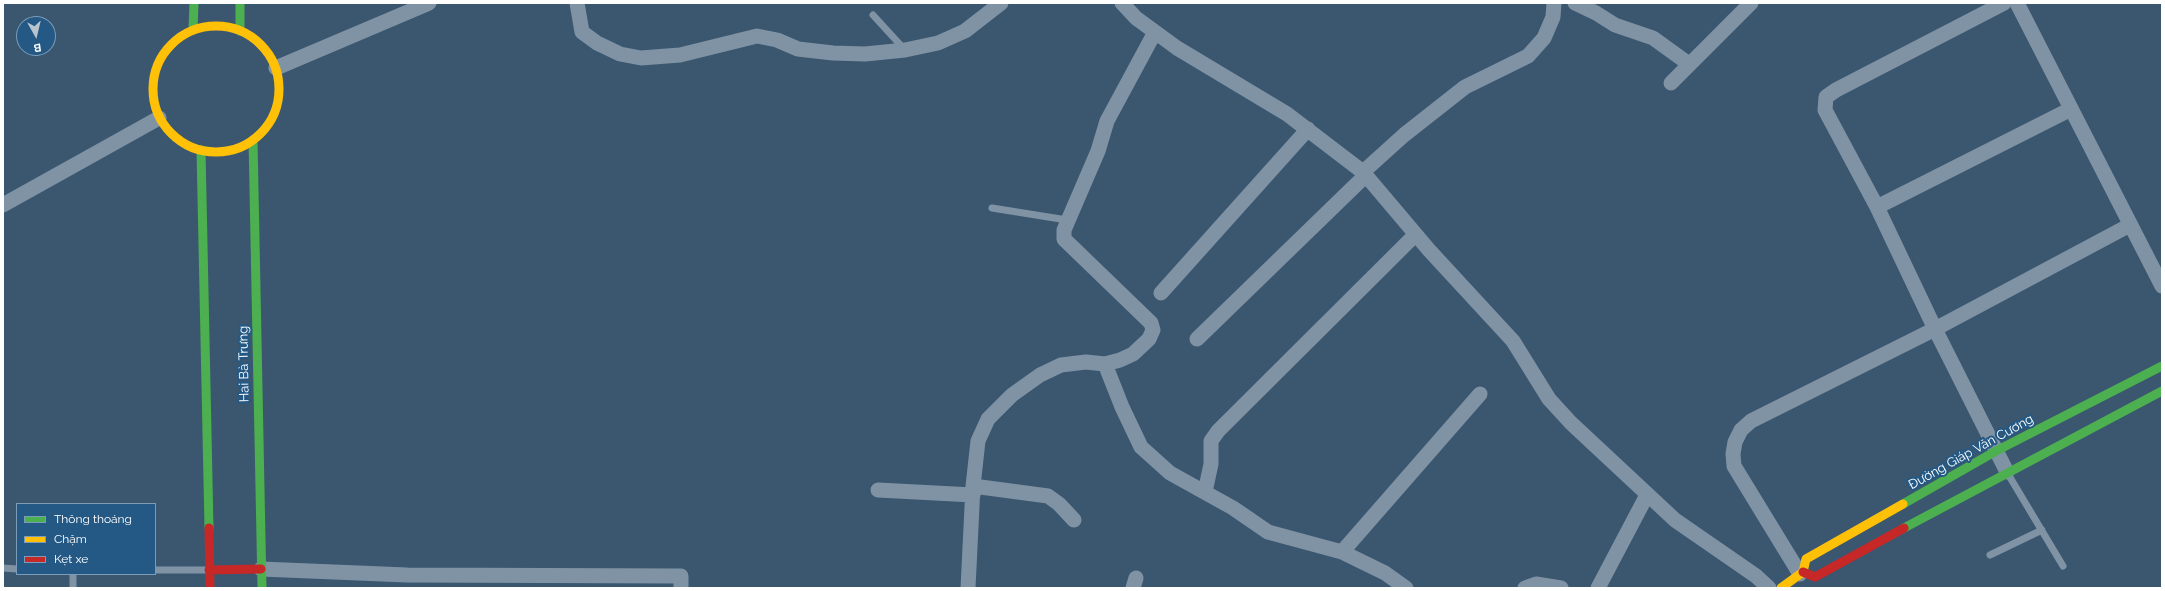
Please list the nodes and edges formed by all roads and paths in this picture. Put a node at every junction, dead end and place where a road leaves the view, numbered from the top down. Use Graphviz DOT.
graph roads {
  1 [pos="194,3"];
  2 [pos="240,3"];
  3 [pos="429,3"];
  4 [pos="577,3"];
  5 [pos="1001,3"];
  6 [pos="1122,3"];
  7 [pos="1554,3"];
  8 [pos="1575,3"];
  9 [pos="1751,3"];
  10 [pos="2004,3"];
  11 [pos="2017,3"];
  12 [pos="873,15"];
  13 [pos="193,30"];
  14 [pos="240,31"];
  15 [pos="1155,32"];
  16 [pos="905,50"];
  17 [pos="1689,64"];
  18 [pos="276,68"];
  19 [pos="1671,83"];
  20 [pos="2071,109"];
  21 [pos="160,118"];
  22 [pos="1308,129"];
  23 [pos="253,140"];
  24 [pos="201,150"];
  25 [pos="1364,174"];
  26 [pos="3,205"];
  27 [pos="1877,207"];
  28 [pos="992,208"];
  29 [pos="1068,220"];
  30 [pos="2130,225"];
  31 [pos="1416,235"];
  32 [pos="2162,286"];
  33 [pos="1161,293"];
  34 [pos="1935,329"];
  35 [pos="1197,339"];
  36 [pos="1105,364"];
  37 [pos="2162,366"];
  38 [pos="2162,391"];
  39 [pos="1480,394"];
  40 [pos="1996,452"];
  41 [pos="2007,472"];
  42 [pos="878,490"];
  43 [pos="973,490"];
  44 [pos="1205,492"];
  45 [pos="1647,495"];
  46 [pos="1074,520"];
  47 [pos="2042,530"];
  48 [pos="1342,552"];
  49 [pos="1990,555"];
  50 [pos="2063,566"];
  51 [pos="3,568"];
  52 [pos="16,569"];
  53 [pos="261,569"];
  54 [pos="156,570"];
  55 [pos="209,570"];
  56 [pos="1802,573"];
  57 [pos="73,575"];
  58 [pos="531,581"];
  59 [pos="407,582"];
  60 [pos="73,588"];
  61 [pos="210,588"];
  62 [pos="262,588"];
  63 [pos="681,588"];
  64 [pos="968,588"];
  65 [pos="1406,588"];
  66 [pos="1525,588"];
  67 [pos="1561,588"];
  68 [pos="1598,588"];
  69 [pos="1769,588"];
  70 [pos="1780,588"];
  1 -- 13 [label="street"];
  2 -- 14 [label="street"];
  3 -- 18 [label="street"];
  4 -- 16 [label="street"];
  5 -- 16 [label="street"];
  6 -- 15 [label="street"];
  7 -- 25 [label="street"];
  8 -- 17 [label="street"];
  9 -- 17 [label="street"];
  10 -- 27 [label="street"];
  11 -- 20 [label="street"];
  12 -- 16 [label="lane"];
  13 -- 14 [label="street"];
  13 -- 21 [label="street"];
  14 -- 18 [label="street"];
  15 -- 22 [label="street"];
  15 -- 29 [label="street"];
  17 -- 19 [label="street"];
  18 -- 23 [label="street"];
  20 -- 27 [label="street"];
  20 -- 30 [label="street"];
  21 -- 24 [label="street"];
  21 -- 26 [label="street"];
  22 -- 25 [label="street"];
  22 -- 33 [label="street"];
  23 -- 24 [label="street"];
  23 -- 53 [label="street, Hai Bà Trưng"];
  24 -- 55 [label="street"];
  25 -- 31 [label="street"];
  25 -- 35 [label="street"];
  27 -- 34 [label="street"];
  28 -- 29 [label="lane"];
  29 -- 36 [label="street"];
  30 -- 32 [label="street"];
  30 -- 34 [label="street"];
  31 -- 44 [label="street"];
  31 -- 45 [label="street"];
  34 -- 40 [label="street"];
  34 -- 56 [label="street"];
  36 -- 43 [label="street"];
  36 -- 44 [label="street"];
  37 -- 40 [label="street, Đường Giáp Văn Cương"];
  38 -- 41 [label="street"];
  39 -- 48 [label="street"];
  40 -- 41 [label="street"];
  40 -- 56 [label="street, Đường Giáp Văn Cương"];
  41 -- 47 [label="lane"];
  41 -- 56 [label="street"];
  42 -- 43 [label="street"];
  43 -- 46 [label="street"];
  43 -- 64 [label="street"];
  44 -- 48 [label="street"];
  45 -- 68 [label="street"];
  45 -- 69 [label="street"];
  47 -- 49 [label="lane"];
  47 -- 50 [label="lane"];
  48 -- 65 [label="street"];
  51 -- 52 [label="lane"];
  53 -- 55 [label="street"];
  53 -- 59 [label="street"];
  53 -- 62 [label="street, Hai Bà Trưng"];
  54 -- 55 [label="lane"];
  55 -- 61 [label="street"];
  56 -- 70 [label="street, Đường Giáp Văn Cương"];
  57 -- 60 [label="lane"];
  58 -- 59 [label="street"];
  58 -- 63 [label="street"];
  66 -- 67 [label="street"];
}
